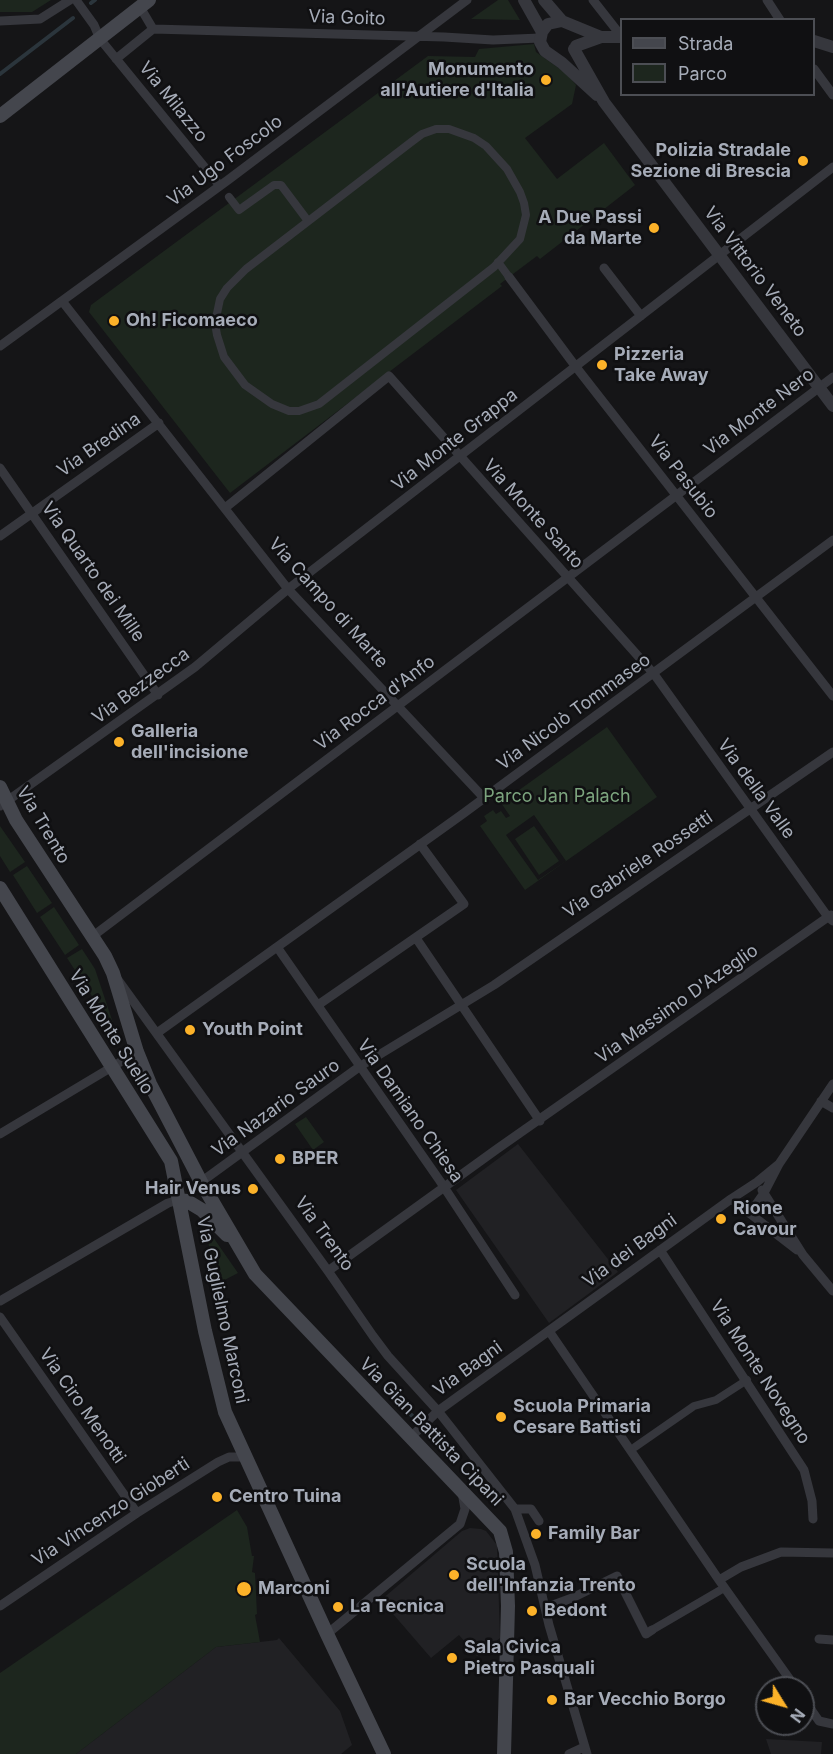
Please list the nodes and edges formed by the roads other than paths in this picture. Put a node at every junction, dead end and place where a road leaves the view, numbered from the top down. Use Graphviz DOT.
graph roads {
  1 [pos="70,0"];
  2 [pos="76,0"];
  3 [pos="467,0"];
  4 [pos="524,0"];
  5 [pos="544,0"];
  6 [pos="593,0"];
  7 [pos="767,0"];
  8 [pos="145,3"];
  9 [pos="779,18"];
  10 [pos="0,21"];
  11 [pos="567,23"];
  12 [pos="153,29"];
  13 [pos="541,35"];
  14 [pos="417,36"];
  15 [pos="620,36"];
  16 [pos="601,37"];
  17 [pos="620,37"];
  18 [pos="100,39"];
  19 [pos="815,42"];
  20 [pos="575,48"];
  21 [pos="833,48"];
  22 [pos="554,57"];
  23 [pos="116,59"];
  24 [pos="815,72"];
  25 [pos="833,95"];
  26 [pos="604,102"];
  27 [pos="0,116"];
  28 [pos="833,167"];
  29 [pos="220,186"];
  30 [pos="228,197"];
  31 [pos="308,221"];
  32 [pos="720,255"];
  33 [pos="498,262"];
  34 [pos="604,268"];
  35 [pos="509,277"];
  36 [pos="62,301"];
  37 [pos="641,316"];
  38 [pos="0,346"];
  39 [pos="576,367"];
  40 [pos="833,377"];
  41 [pos="819,387"];
  42 [pos="833,406"];
  43 [pos="159,423"];
  44 [pos="460,457"];
  45 [pos="0,468"];
  46 [pos="677,495"];
  47 [pos="225,508"];
  48 [pos="32,514"];
  49 [pos="0,536"];
  50 [pos="833,540"];
  51 [pos="567,577"];
  52 [pos="288,589"];
  53 [pos="755,597"];
  54 [pos="654,674"];
  55 [pos="158,695"];
  56 [pos="833,696"];
  57 [pos="399,706"];
  58 [pos="833,752"];
  59 [pos="0,787"];
  60 [pos="484,798"];
  61 [pos="3,804"];
  62 [pos="749,808"];
  63 [pos="420,844"];
  64 [pos="0,888"];
  65 [pos="831,917"];
  66 [pos="93,936"];
  67 [pos="416,938"];
  68 [pos="277,947"];
  69 [pos="113,973"];
  70 [pos="318,1005"];
  71 [pos="462,1005"];
  72 [pos="131,1033"];
  73 [pos="157,1033"];
  74 [pos="137,1052"];
  75 [pos="359,1067"];
  76 [pos="112,1068"];
  77 [pos="833,1075"];
  78 [pos="833,1084"];
  79 [pos="821,1101"];
  80 [pos="833,1108"];
  81 [pos="540,1120"];
  82 [pos="0,1134"];
  83 [pos="243,1153"];
  84 [pos="171,1161"];
  85 [pos="779,1164"];
  86 [pos="201,1182"];
  87 [pos="757,1182"];
  88 [pos="444,1188"];
  89 [pos="764,1193"];
  90 [pos="731,1198"];
  91 [pos="179,1200"];
  92 [pos="750,1213"];
  93 [pos="239,1247"];
  94 [pos="660,1250"];
  95 [pos="803,1255"];
  96 [pos="328,1271"];
  97 [pos="833,1291"];
  98 [pos="515,1294"];
  99 [pos="0,1301"];
  100 [pos="0,1317"];
  101 [pos="549,1331"];
  102 [pos="747,1380"];
  103 [pos="438,1411"];
  104 [pos="410,1438"];
  105 [pos="634,1447"];
  106 [pos="245,1457"];
  107 [pos="462,1492"];
  108 [pos="515,1509"];
  109 [pos="137,1513"];
  110 [pos="813,1519"];
  111 [pos="539,1521"];
  112 [pos="833,1553"];
  113 [pos="721,1584"];
  114 [pos="0,1606"];
  115 [pos="544,1608"];
  116 [pos="327,1634"];
  117 [pos="649,1634"];
  118 [pos="819,1639"];
  119 [pos="833,1640"];
  120 [pos="787,1676"];
  121 [pos="815,1715"];
  122 [pos="833,1724"];
  123 [pos="585,1750"];
  124 [pos="384,1754"];
  125 [pos="504,1754"];
  126 [pos="568,1754"];
  1 -- 10 [label="street"];
  2 -- 18 [label="street, Via Milazzo"];
  3 -- 14 [label="street, Via Ugo Foscolo"];
  4 -- 13 [label="street"];
  5 -- 11 [label="street"];
  6 -- 15 [label="street"];
  7 -- 9 [label="street"];
  8 -- 12 [label="street"];
  8 -- 18 [label="main road"];
  11 -- 13 [label="street"];
  11 -- 16 [label="street"];
  11 -- 20 [label="street"];
  12 -- 14 [label="street, Via Goito"];
  12 -- 23 [label="street"];
  13 -- 14 [label="street, Via Goito"];
  13 -- 22 [label="street"];
  14 -- 29 [label="street, Via Ugo Foscolo"];
  16 -- 17 [label="street"];
  16 -- 20 [label="street"];
  18 -- 23 [label="street, Via Milazzo"];
  18 -- 27 [label="main road"];
  19 -- 21 [label="street"];
  20 -- 22 [label="street"];
  20 -- 26 [label="street, Via Vittorio Veneto"];
  22 -- 26 [label="street, Via Vittorio Veneto"];
  23 -- 29 [label="street, Via Milazzo"];
  24 -- 25 [label="street"];
  26 -- 32 [label="street, Via Vittorio Veneto"];
  28 -- 32 [label="street, Via Monte Grappa"];
  29 -- 36 [label="street, Via Ugo Foscolo"];
  30 -- 31 [label="street"];
  31 -- 33 [label="street"];
  31 -- 33 [label="street"];
  32 -- 37 [label="street, Via Monte Grappa"];
  32 -- 41 [label="street, Via Vittorio Veneto"];
  33 -- 35 [label="street"];
  34 -- 37 [label="street"];
  35 -- 39 [label="street, Via Pasubio"];
  36 -- 38 [label="street, Via Ugo Foscolo"];
  36 -- 43 [label="street, Via Campo di Marte"];
  37 -- 39 [label="street, Via Monte Grappa"];
  39 -- 44 [label="street, Via Monte Grappa"];
  39 -- 46 [label="street, Via Pasubio"];
  40 -- 41 [label="street, Via Monte Nero"];
  41 -- 42 [label="street, Via Vittorio Veneto"];
  41 -- 46 [label="street, Via Monte Nero"];
  43 -- 47 [label="street, Via Campo di Marte"];
  43 -- 48 [label="street, Via Bredina"];
  44 -- 47 [label="street, Via Monte Santo"];
  44 -- 51 [label="street, Via Monte Santo"];
  44 -- 52 [label="street, Via Monte Grappa"];
  45 -- 48 [label="street, Via Quarto dei Mille"];
  46 -- 51 [label="street, Via Rocca d'Anfo"];
  46 -- 53 [label="street, Via Pasubio"];
  47 -- 52 [label="street, Via Campo di Marte"];
  48 -- 49 [label="street, Via Bredina"];
  48 -- 55 [label="street, Via Quarto dei Mille"];
  50 -- 53 [label="street, Via Nicolò Tommaseo"];
  51 -- 54 [label="street, Via Monte Santo"];
  51 -- 57 [label="street, Via Rocca d'Anfo"];
  52 -- 55 [label="street, Via Bezzecca"];
  52 -- 57 [label="street, Via Campo di Marte"];
  53 -- 54 [label="street, Via Nicolò Tommaseo"];
  53 -- 56 [label="street, Via Pasubio"];
  54 -- 60 [label="street, Via Nicolò Tommaseo"];
  54 -- 62 [label="street, Via della Valle"];
  55 -- 61 [label="street, Via Bezzecca"];
  57 -- 60 [label="street, Via Campo di Marte"];
  57 -- 66 [label="street, Via Rocca d'Anfo"];
  58 -- 62 [label="street, Via Gabriele Rossetti"];
  59 -- 61 [label="main road, Via Trento"];
  60 -- 63 [label="street, Via Nicolò Tommaseo"];
  61 -- 66 [label="main road, Via Trento"];
  62 -- 65 [label="street, Via della Valle"];
  62 -- 71 [label="street, Via Gabriele Rossetti"];
  63 -- 67 [label="street"];
  63 -- 68 [label="street, Via Nicolò Tommaseo"];
  64 -- 76 [label="main road, Via Monte Suello"];
  65 -- 81 [label="street, Via Massimo D'Azeglio"];
  66 -- 69 [label="main road, Via Trento"];
  67 -- 70 [label="street"];
  67 -- 71 [label="street"];
  68 -- 70 [label="street, Via Damiano Chiesa"];
  68 -- 73 [label="street, Via Nicolò Tommaseo"];
  69 -- 72 [label="main road, Via Trento"];
  69 -- 73 [label="street, Via Trento"];
  70 -- 75 [label="street, Via Damiano Chiesa"];
  71 -- 75 [label="street, Via Nazario Sauro"];
  71 -- 81 [label="street"];
  72 -- 74 [label="main road, Via Monte Suello"];
  73 -- 83 [label="street, Via Trento"];
  74 -- 76 [label="street"];
  74 -- 86 [label="main road, Via Monte Suello"];
  75 -- 83 [label="street, Via Nazario Sauro"];
  75 -- 88 [label="street, Via Damiano Chiesa"];
  76 -- 82 [label="street"];
  76 -- 84 [label="main road, Via Monte Suello"];
  77 -- 79 [label="street, Via dei Bagni"];
  78 -- 79 [label="street, Via dei Bagni"];
  79 -- 80 [label="street"];
  79 -- 85 [label="street, Via dei Bagni"];
  81 -- 88 [label="street, Via Massimo D'Azeglio"];
  83 -- 86 [label="street, Via Nazario Sauro"];
  83 -- 96 [label="street, Via Trento"];
  84 -- 86 [label="main road"];
  84 -- 91 [label="main road, Via Monte Suello"];
  85 -- 87 [label="street, Via dei Bagni"];
  85 -- 89 [label="street, Via dei Bagni"];
  86 -- 93 [label="main road, Via Gian Battista Cipani"];
  87 -- 89 [label="street"];
  87 -- 90 [label="street, Via dei Bagni"];
  88 -- 96 [label="street, Via Massimo D'Azeglio"];
  88 -- 98 [label="street, Via Damiano Chiesa"];
  89 -- 92 [label="street, Via dei Bagni"];
  89 -- 95 [label="street"];
  90 -- 92 [label="street"];
  90 -- 94 [label="street, Via dei Bagni"];
  91 -- 93 [label="main road"];
  91 -- 99 [label="street"];
  91 -- 106 [label="main road, Via Guglielmo Marconi"];
  92 -- 95 [label="street"];
  93 -- 104 [label="main road, Via Gian Battista Cipani"];
  94 -- 101 [label="street, Via dei Bagni"];
  94 -- 102 [label="street, Via Monte Novegno"];
  95 -- 97 [label="street"];
  96 -- 103 [label="street, Via Trento"];
  100 -- 109 [label="street, Via Ciro Menotti"];
  101 -- 103 [label="street, Via Bagni"];
  101 -- 113 [label="street"];
  102 -- 105 [label="street"];
  102 -- 110 [label="street, Via Monte Novegno"];
  103 -- 104 [label="street, Via Bagni"];
  103 -- 108 [label="street, Via Trento"];
  104 -- 107 [label="main road, Via Gian Battista Cipani"];
  106 -- 109 [label="street, Via Vincenzo Gioberti"];
  106 -- 116 [label="main road, Via Guglielmo Marconi"];
  107 -- 116 [label="street"];
  107 -- 125 [label="main road, Via Gian Battista Cipani"];
  108 -- 111 [label="street, Via Trento"];
  108 -- 115 [label="street, Via Trento"];
  109 -- 114 [label="street, Via Vincenzo Gioberti"];
  112 -- 113 [label="street"];
  113 -- 117 [label="street"];
  113 -- 120 [label="street"];
  115 -- 117 [label="street"];
  115 -- 123 [label="street, Via Trento"];
  116 -- 124 [label="main road, Via Guglielmo Marconi"];
  118 -- 119 [label="street"];
  121 -- 122 [label="street"];
  123 -- 126 [label="street"];
}
